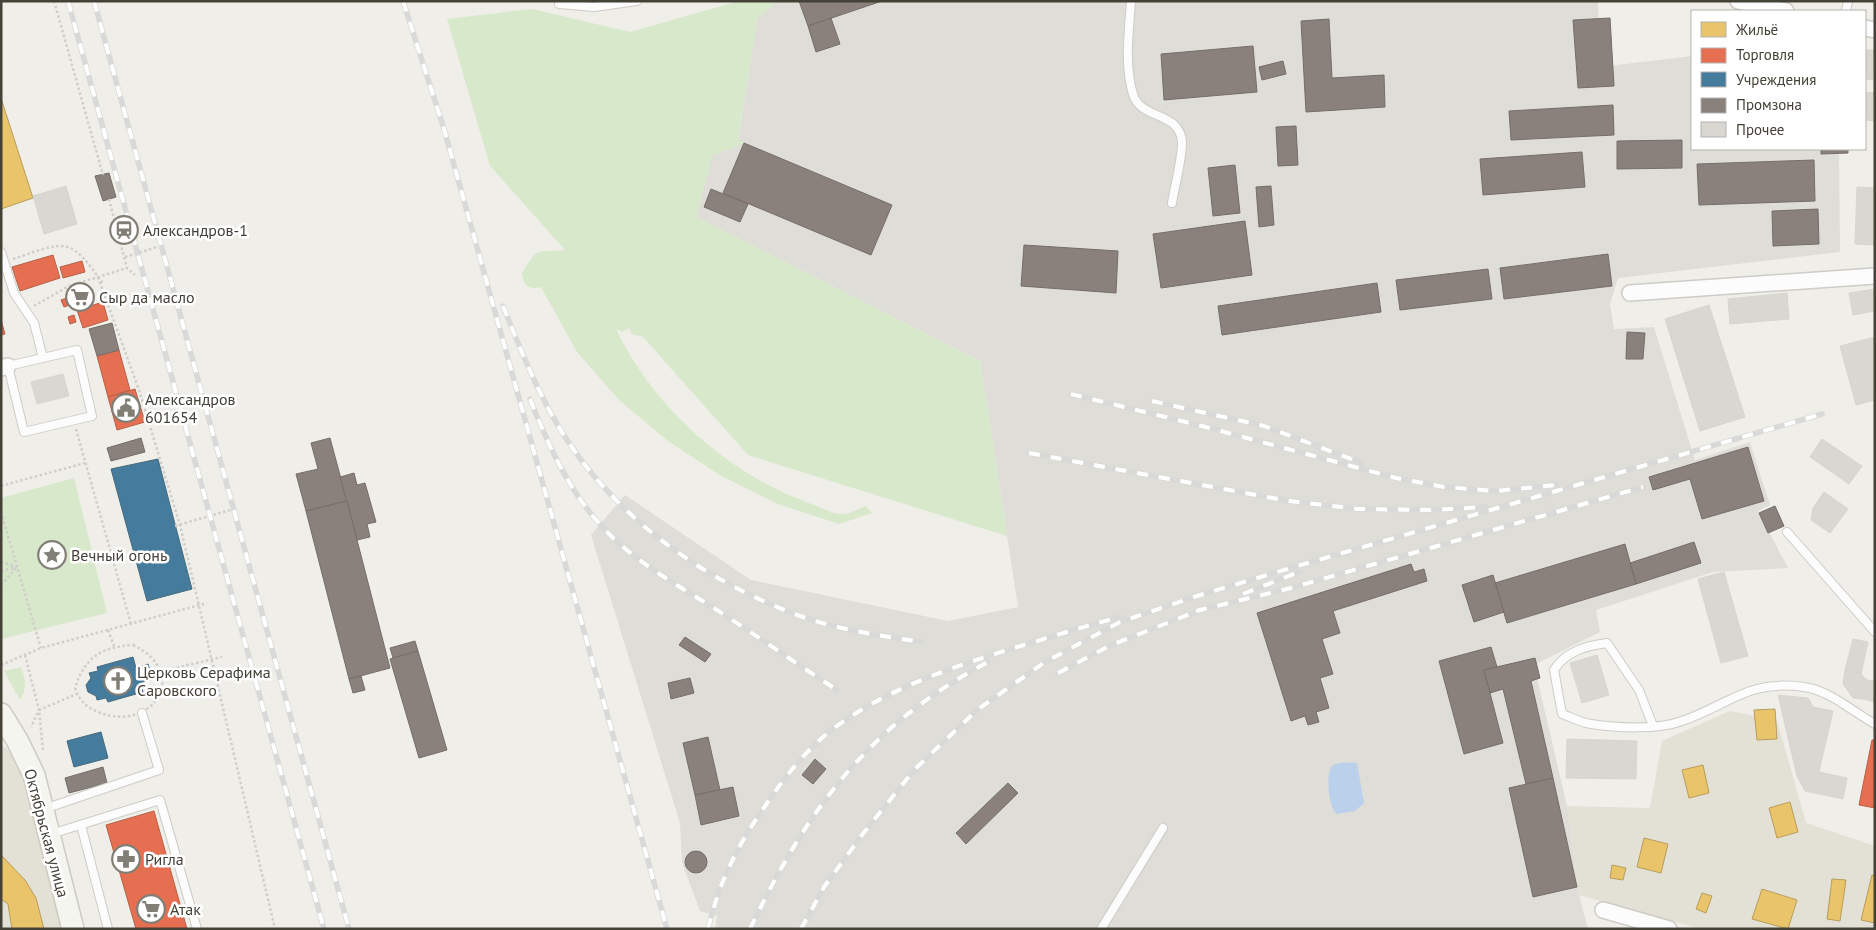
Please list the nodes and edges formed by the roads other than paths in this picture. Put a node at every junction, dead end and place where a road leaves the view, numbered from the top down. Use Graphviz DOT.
graph roads {
  1 [pos="638,1"];
  2 [pos="1131,1"];
  3 [pos="1738,1"];
  4 [pos="559,4"];
  5 [pos="1781,10"];
  6 [pos="1172,203"];
  7 [pos="1,252"];
  8 [pos="1875,276"];
  9 [pos="1630,293"];
  10 [pos="43,358"];
  11 [pos="5,367"];
  12 [pos="1787,532"];
  13 [pos="1875,632"];
  14 [pos="142,713"];
  15 [pos="1,714"];
  16 [pos="1875,724"];
  17 [pos="1653,726"];
  18 [pos="42,809"];
  19 [pos="80,825"];
  20 [pos="1163,828"];
  21 [pos="49,835"];
  22 [pos="1603,910"];
  23 [pos="73,929"];
  24 [pos="108,929"];
  25 [pos="196,929"];
  26 [pos="1101,929"];
  27 [pos="1669,929"];
  1 -- 4 [label="lane"];
  2 -- 6 [label="lane"];
  3 -- 5 [label="street"];
  7 -- 10 [label="lane"];
  8 -- 9 [label="street"];
  10 -- 11 [label="lane"];
  10 -- 11 [label="lane"];
  12 -- 13 [label="lane"];
  14 -- 18 [label="lane"];
  15 -- 18 [label="main road, Октябрьская улица"];
  16 -- 17 [label="lane"];
  17 -- 17 [label="lane"];
  18 -- 21 [label="main road, Октябрьская улица"];
  19 -- 21 [label="lane"];
  19 -- 24 [label="lane"];
  19 -- 25 [label="lane"];
  20 -- 26 [label="lane"];
  21 -- 23 [label="main road, Октябрьская улица"];
  22 -- 27 [label="street"];
}
